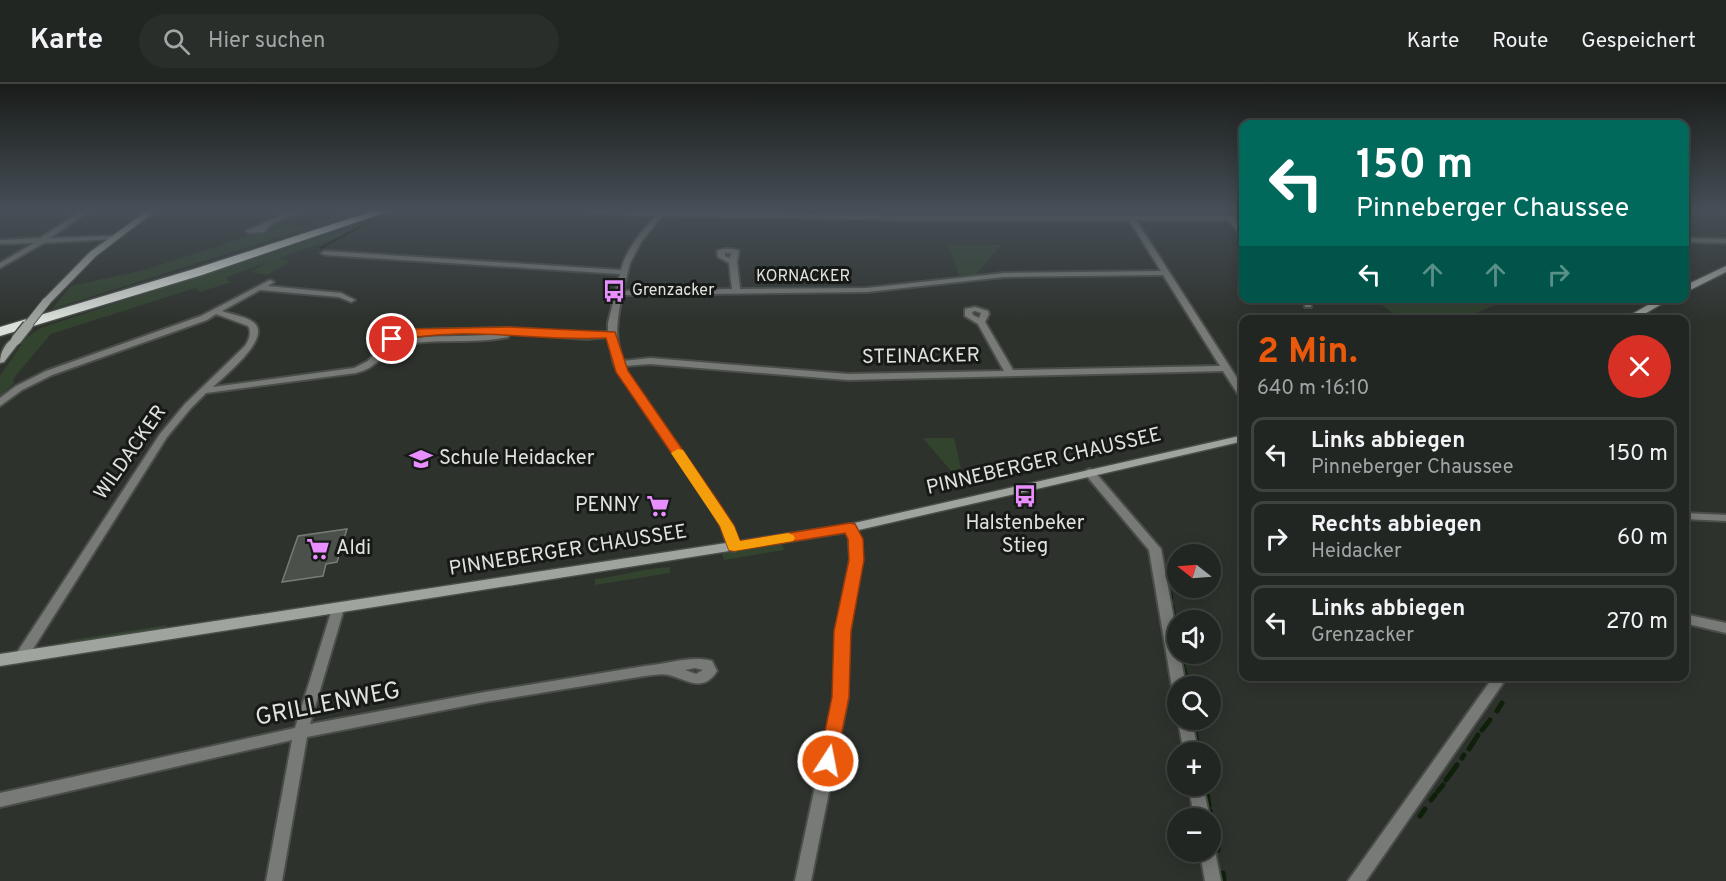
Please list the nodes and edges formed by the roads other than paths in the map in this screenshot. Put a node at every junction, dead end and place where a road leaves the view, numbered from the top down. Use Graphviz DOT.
graph roads {
  1 [pos="31,248"];
  2 [pos="100,248"];
  3 [pos="257,248"];
  4 [pos="270,248"];
  5 [pos="635,248"];
  6 [pos="1150,248"];
  7 [pos="325,253"];
  8 [pos="733,262"];
  9 [pos="0,266"];
  10 [pos="1726,269"];
  11 [pos="623,272"];
  12 [pos="1165,273"];
  13 [pos="270,282"];
  14 [pos="259,288"];
  15 [pos="1689,288"];
  16 [pos="736,291"];
  17 [pos="619,293"];
  18 [pos="351,300"];
  19 [pos="1658,303"];
  20 [pos="217,312"];
  21 [pos="1636,315"];
  22 [pos="981,322"];
  23 [pos="0,327"];
  24 [pos="0,332"];
  25 [pos="611,334"];
  26 [pos="0,360"];
  27 [pos="618,364"];
  28 [pos="1226,369"];
  29 [pos="1010,373"];
  30 [pos="1239,389"];
  31 [pos="204,391"];
  32 [pos="0,404"];
  33 [pos="1239,439"];
  34 [pos="1089,472"];
  35 [pos="1689,516"];
  36 [pos="1726,518"];
  37 [pos="850,528"];
  38 [pos="734,547"];
  39 [pos="338,609"];
  40 [pos="1689,619"];
  41 [pos="1726,628"];
  42 [pos="21,657"];
  43 [pos="0,660"];
  44 [pos="668,669"];
  45 [pos="1177,676"];
  46 [pos="1498,681"];
  47 [pos="301,732"];
  48 [pos="0,800"];
  49 [pos="1210,862"];
  50 [pos="274,881"];
  51 [pos="803,881"];
  52 [pos="1213,881"];
  53 [pos="1356,881"];
  1 -- 9 [label="street"];
  2 -- 26 [label="main road, bridge"];
  3 -- 23 [label="highway"];
  4 -- 24 [label="highway"];
  5 -- 11 [label="street"];
  6 -- 12 [label="street"];
  7 -- 11 [label="street"];
  8 -- 16 [label="street"];
  10 -- 15 [label="main road"];
  11 -- 17 [label="street"];
  12 -- 16 [label="street, KORNACKER"];
  12 -- 28 [label="street"];
  13 -- 14 [label="street"];
  14 -- 18 [label="street"];
  14 -- 20 [label="street"];
  16 -- 17 [label="street, KORNACKER"];
  17 -- 25 [label="street"];
  19 -- 21 [label="main road"];
  20 -- 31 [label="street, WILDACKER"];
  20 -- 32 [label="street"];
  22 -- 29 [label="street"];
  25 -- 27 [label="street"];
  25 -- 31 [label="street"];
  27 -- 29 [label="street, STEINACKER"];
  27 -- 38 [label="street"];
  28 -- 29 [label="street, STEINACKER"];
  28 -- 30 [label="street"];
  31 -- 42 [label="street, WILDACKER"];
  33 -- 34 [label="main road, PINNEBERGER CHAUSSEE"];
  34 -- 37 [label="main road, PINNEBERGER CHAUSSEE"];
  34 -- 45 [label="street"];
  35 -- 36 [label="street"];
  37 -- 38 [label="main road, PINNEBERGER CHAUSSEE"];
  37 -- 51 [label="street"];
  38 -- 39 [label="main road, PINNEBERGER CHAUSSEE"];
  39 -- 42 [label="main road, PINNEBERGER CHAUSSEE"];
  39 -- 47 [label="street"];
  40 -- 41 [label="street"];
  42 -- 43 [label="main road, PINNEBERGER CHAUSSEE"];
  44 -- 47 [label="street, GRILLENWEG"];
  46 -- 53 [label="street"];
  47 -- 48 [label="street, GRILLENWEG"];
  47 -- 50 [label="street"];
  49 -- 52 [label="street"];
}
